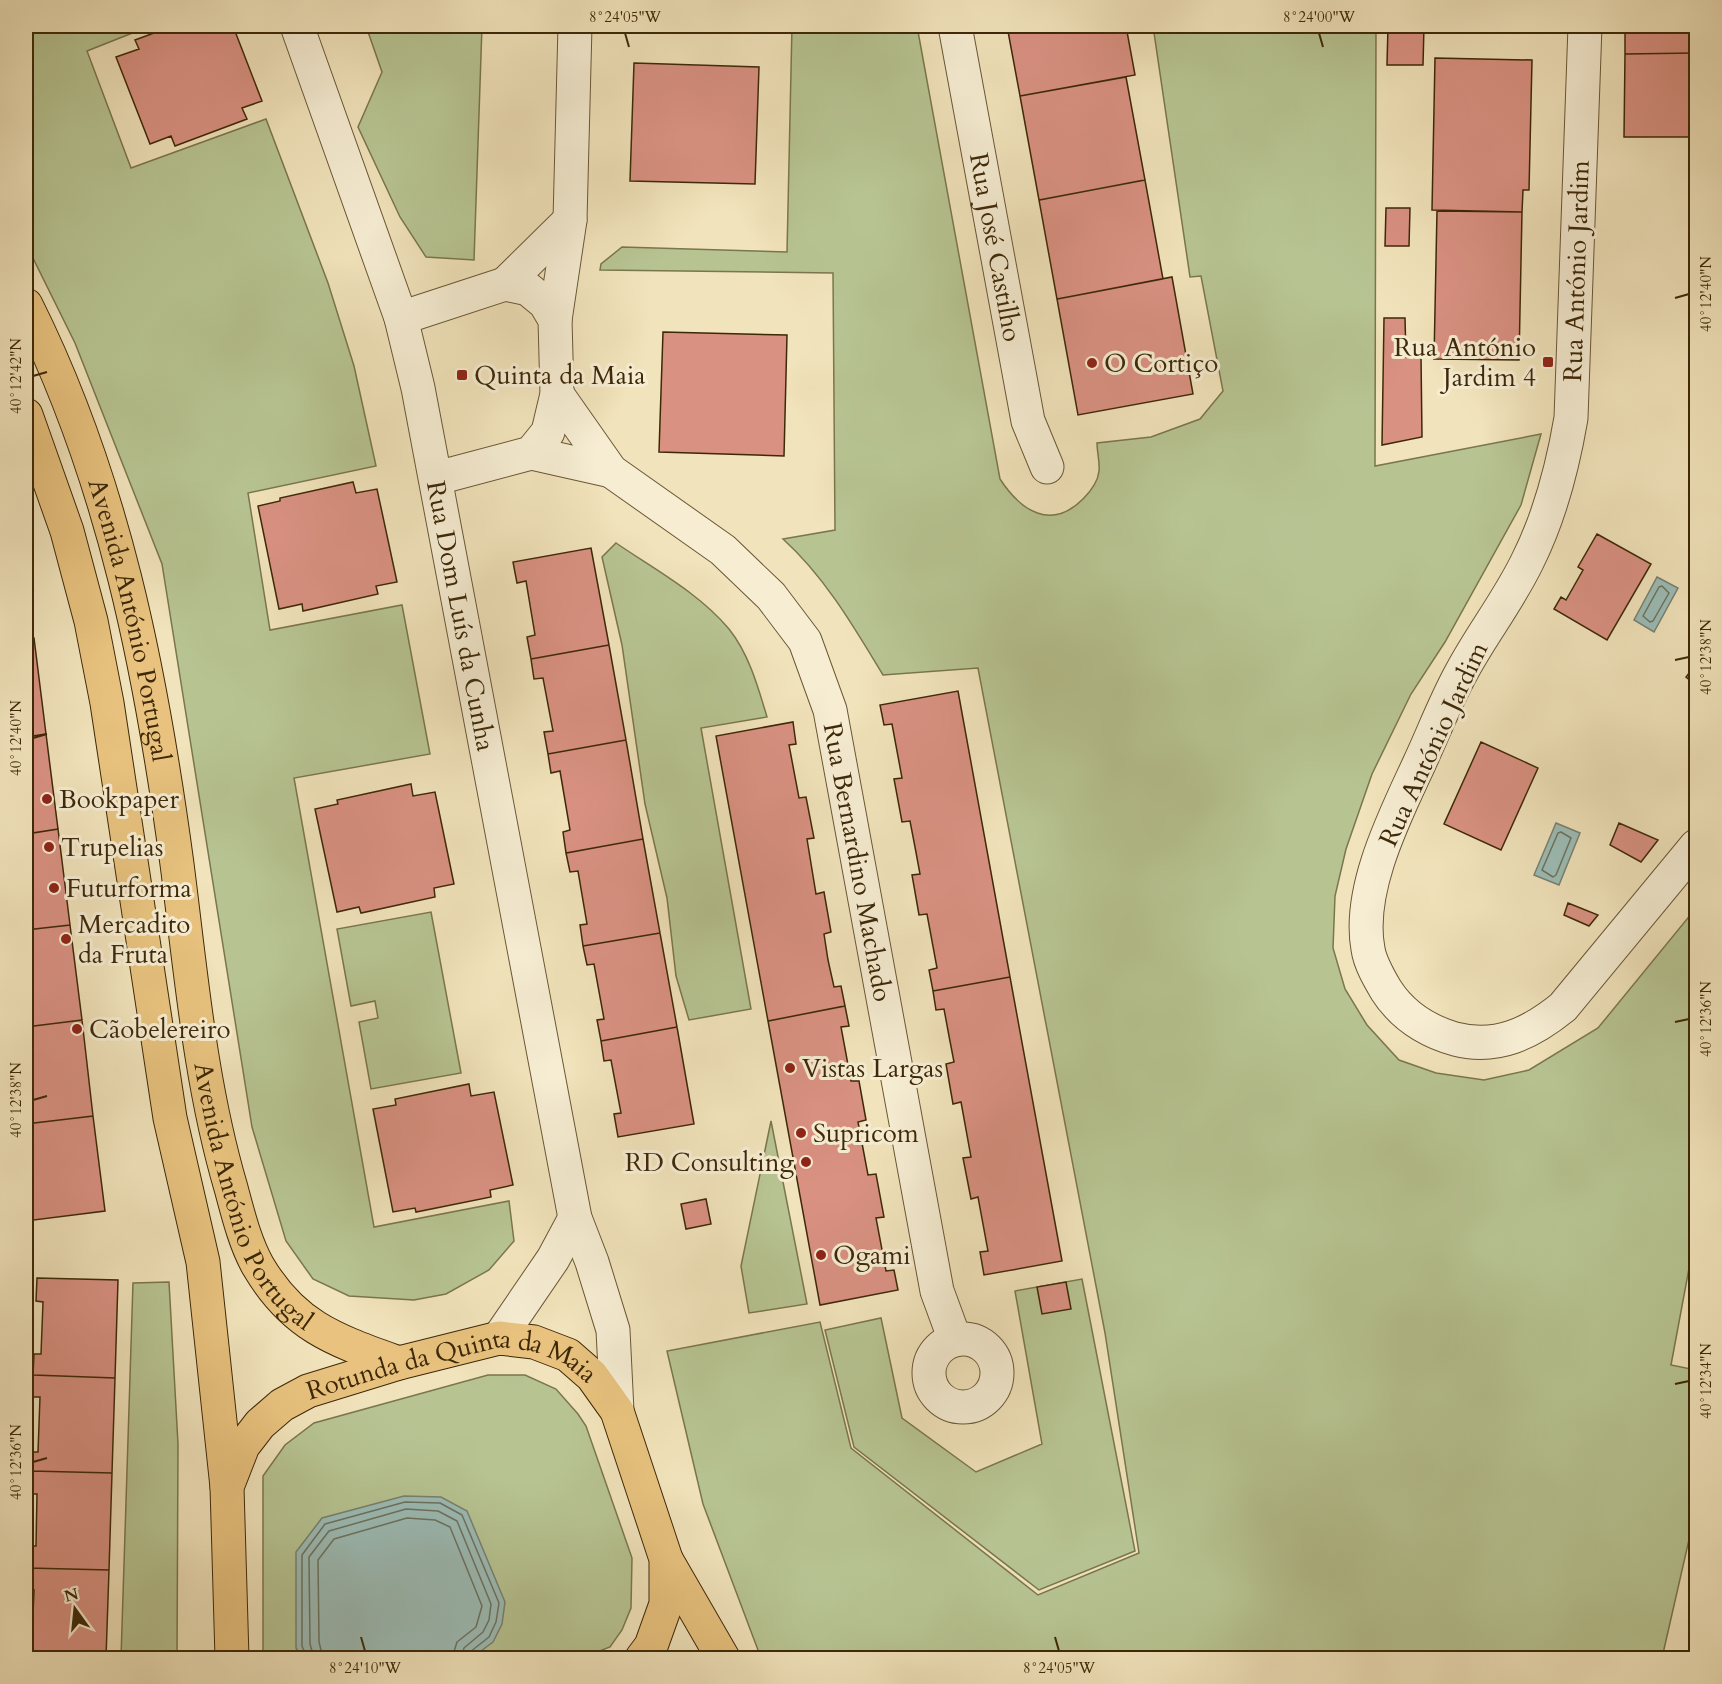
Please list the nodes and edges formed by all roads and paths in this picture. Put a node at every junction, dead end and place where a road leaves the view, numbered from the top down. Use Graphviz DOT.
graph roads {
  1 [pos="297,26"];
  2 [pos="575,26"];
  3 [pos="955,26"];
  4 [pos="1585,26"];
  5 [pos="570,220"];
  6 [pos="505,284"];
  7 [pos="26,305"];
  8 [pos="401,318"];
  9 [pos="555,320"];
  10 [pos="558,394"];
  11 [pos="26,415"];
  12 [pos="531,453"];
  13 [pos="1047,467"];
  14 [pos="611,471"];
  15 [pos="437,478"];
  16 [pos="1696,846"];
  17 [pos="575,1218"];
  18 [pos="499,1338"];
  19 [pos="955,1340"];
  20 [pos="399,1363"];
  21 [pos="617,1411"];
  22 [pos="227,1487"];
  23 [pos="666,1559"];
  24 [pos="230,1654"];
  25 [pos="642,1659"];
  26 [pos="723,1659"];
  1 -- 8 [label="street, Rua Dom Luís da Cunha"];
  2 -- 5 [label="street"];
  3 -- 13 [label="street, Rua José Castilho"];
  4 -- 16 [label="street, Rua António Jardim"];
  5 -- 6 [label="street"];
  5 -- 9 [label="street"];
  6 -- 8 [label="street"];
  6 -- 9 [label="street"];
  7 -- 20 [label="main road, Avenida António Portugal"];
  8 -- 15 [label="street, Rua Dom Luís da Cunha"];
  9 -- 10 [label="street"];
  10 -- 12 [label="street"];
  10 -- 14 [label="street"];
  11 -- 22 [label="main road, Avenida António Portugal"];
  12 -- 14 [label="street"];
  12 -- 15 [label="street"];
  14 -- 19 [label="street, Rua Bernardino Machado"];
  15 -- 17 [label="street, Rua Dom Luís da Cunha"];
  17 -- 18 [label="street"];
  17 -- 21 [label="street, Rua Dom Luís da Cunha"];
  18 -- 20 [label="main road, Rotunda da Quinta da Maia"];
  18 -- 21 [label="main road, Rotunda da Quinta da Maia"];
  20 -- 22 [label="main road, Rotunda da Quinta da Maia"];
  21 -- 23 [label="main road, Rotunda da Quinta da Maia"];
  22 -- 24 [label="main road, Rotunda da Quinta da Maia"];
  23 -- 25 [label="main road, Rotunda da Quinta da Maia"];
  23 -- 26 [label="main road"];
}
